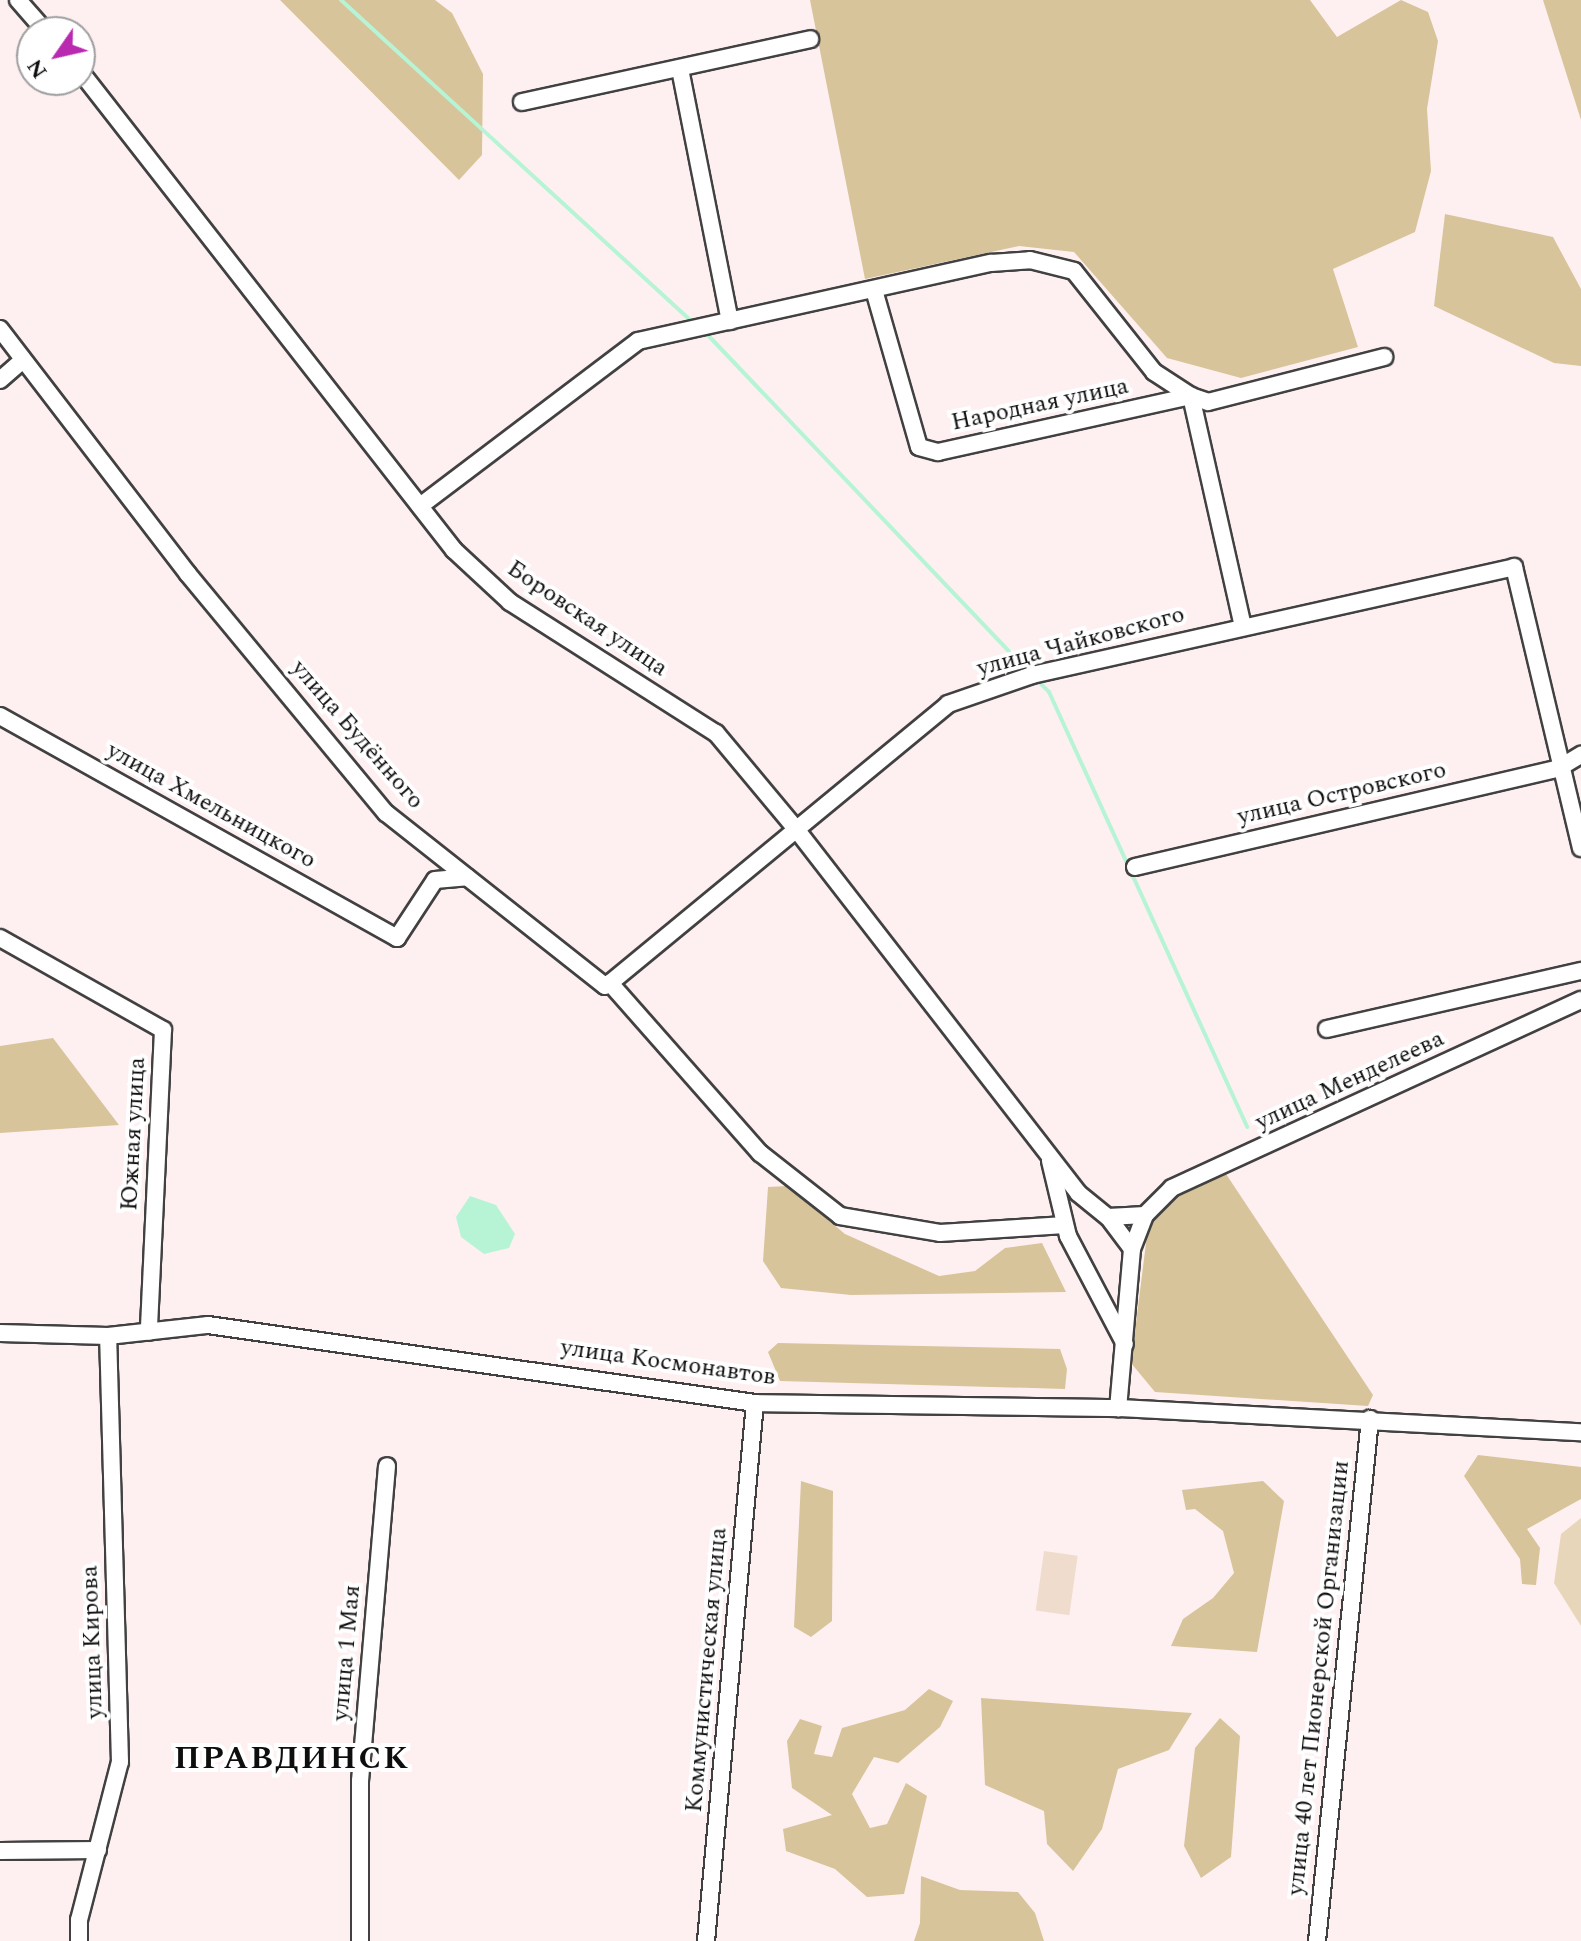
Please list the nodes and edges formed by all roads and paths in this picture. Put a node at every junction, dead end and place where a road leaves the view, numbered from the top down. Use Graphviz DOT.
graph roads {
  1 [pos="18,0"];
  2 [pos="32,16"];
  3 [pos="810,39"];
  4 [pos="680,69"];
  5 [pos="96,91"];
  6 [pos="522,102"];
  7 [pos="874,290"];
  8 [pos="730,321"];
  9 [pos="0,329"];
  10 [pos="1384,357"];
  11 [pos="23,360"];
  12 [pos="0,380"];
  13 [pos="1191,396"];
  14 [pos="420,506"];
  15 [pos="1243,626"];
  16 [pos="0,716"];
  17 [pos="1581,755"];
  18 [pos="1559,768"];
  19 [pos="796,829"];
  20 [pos="1581,848"];
  21 [pos="1135,867"];
  22 [pos="467,877"];
  23 [pos="0,938"];
  24 [pos="1581,971"];
  25 [pos="610,983"];
  26 [pos="1581,1000"];
  27 [pos="1327,1029"];
  28 [pos="1048,1155"];
  29 [pos="1145,1215"];
  30 [pos="1108,1217"];
  31 [pos="1065,1225"];
  32 [pos="1132,1249"];
  33 [pos="149,1332"];
  34 [pos="0,1333"];
  35 [pos="108,1336"];
  36 [pos="1125,1344"];
  37 [pos="755,1403"];
  38 [pos="1118,1408"];
  39 [pos="1370,1419"];
  40 [pos="1581,1432"];
  41 [pos="387,1466"];
  42 [pos="98,1850"];
  43 [pos="0,1851"];
  44 [pos="79,1941"];
  45 [pos="360,1941"];
  46 [pos="706,1941"];
  47 [pos="1317,1941"];
  1 -- 2 [label="street"];
  3 -- 4 [label="street"];
  4 -- 6 [label="street"];
  4 -- 8 [label="street"];
  5 -- 14 [label="street, Боровская улица"];
  7 -- 8 [label="street, Народная улица"];
  7 -- 13 [label="street, Народная улица"];
  7 -- 13 [label="street, Народная улица"];
  8 -- 14 [label="street, Народная улица"];
  9 -- 11 [label="street, улица Будённого"];
  10 -- 13 [label="street, Народная улица"];
  11 -- 12 [label="street"];
  11 -- 22 [label="street, улица Будённого"];
  13 -- 15 [label="street"];
  14 -- 19 [label="street, Боровская улица"];
  15 -- 18 [label="street, улица Чайковского"];
  15 -- 19 [label="street, улица Чайковского"];
  16 -- 22 [label="street, улица Хмельницкого"];
  17 -- 18 [label="street, улица Островского"];
  18 -- 20 [label="street"];
  18 -- 21 [label="street, улица Островского"];
  19 -- 25 [label="street, улица Чайковского"];
  19 -- 28 [label="street, Боровская улица"];
  22 -- 25 [label="street, улица Будённого"];
  23 -- 33 [label="street, Южная улица"];
  24 -- 27 [label="street, улица Менделеева"];
  25 -- 31 [label="street, улица Будённого"];
  26 -- 29 [label="street, улица Менделеева"];
  28 -- 30 [label="street, Боровская улица"];
  28 -- 31 [label="street, Боровская улица"];
  29 -- 30 [label="street"];
  29 -- 32 [label="street, улица Менделеева"];
  30 -- 32 [label="street, Боровская улица"];
  31 -- 36 [label="street, Боровская улица"];
  32 -- 36 [label="street"];
  33 -- 35 [label="street, улица Космонавтов"];
  33 -- 37 [label="street, улица Космонавтов"];
  34 -- 35 [label="street, улица Космонавтов"];
  35 -- 42 [label="street, улица Кирова"];
  36 -- 38 [label="street"];
  37 -- 38 [label="street, улица Космонавтов"];
  37 -- 46 [label="street, Коммунистическая улица"];
  38 -- 39 [label="street, улица Космонавтов"];
  39 -- 40 [label="street, улица Космонавтов"];
  39 -- 47 [label="street, улица 40 лет Пионерской Организации"];
  41 -- 45 [label="street, улица 1 Мая"];
  42 -- 43 [label="street"];
  42 -- 44 [label="street, улица Кирова"];
}
